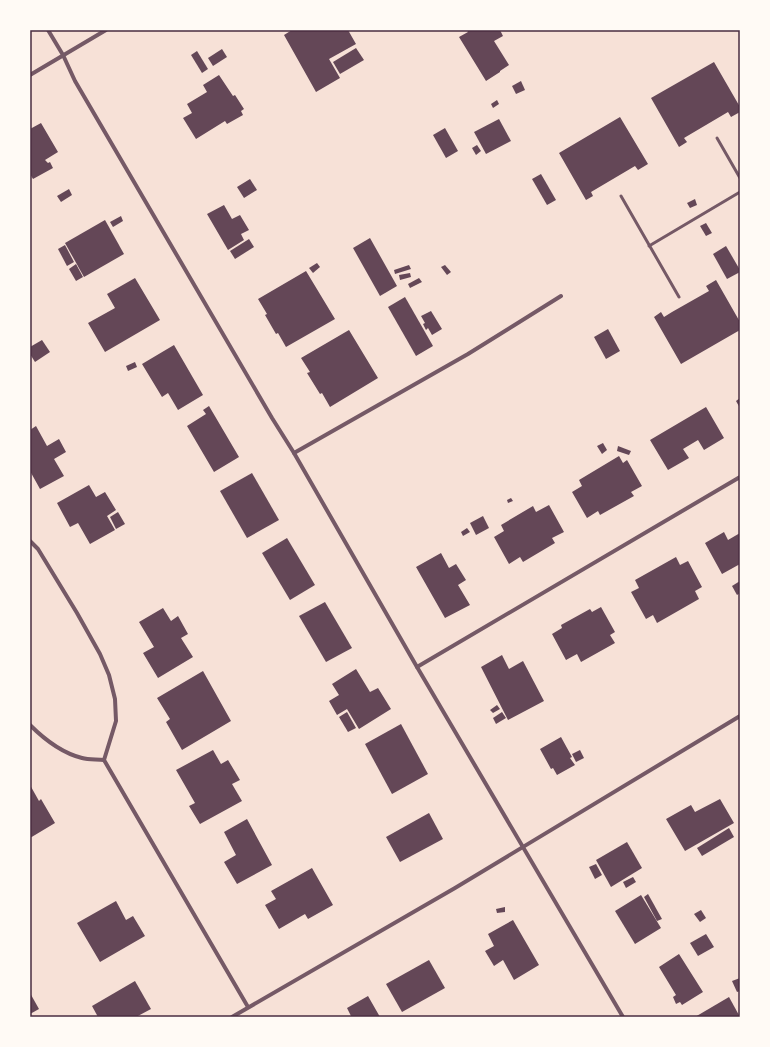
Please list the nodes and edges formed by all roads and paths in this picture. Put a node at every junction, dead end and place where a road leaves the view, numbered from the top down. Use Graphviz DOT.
graph roads {
  1 [pos="48,30"];
  2 [pos="106,30"];
  3 [pos="63,55"];
  4 [pos="30,75"];
  5 [pos="716,138"];
  6 [pos="740,178"];
  7 [pos="740,192"];
  8 [pos="621,196"];
  9 [pos="649,246"];
  10 [pos="561,296"];
  11 [pos="679,296"];
  12 [pos="294,453"];
  13 [pos="740,477"];
  14 [pos="30,541"];
  15 [pos="417,667"];
  16 [pos="740,716"];
  17 [pos="30,725"];
  18 [pos="104,760"];
  19 [pos="522,846"];
  20 [pos="248,1008"];
  21 [pos="232,1017"];
  22 [pos="623,1017"];
  1 -- 3 [label="street"];
  2 -- 3 [label="street"];
  3 -- 4 [label="street"];
  3 -- 12 [label="street"];
  5 -- 6 [label="lane"];
  7 -- 9 [label="lane"];
  8 -- 9 [label="lane"];
  9 -- 11 [label="lane"];
  10 -- 12 [label="street"];
  12 -- 15 [label="street"];
  13 -- 15 [label="street"];
  14 -- 18 [label="street"];
  15 -- 19 [label="street"];
  16 -- 19 [label="street"];
  17 -- 18 [label="street"];
  18 -- 20 [label="street"];
  19 -- 20 [label="street"];
  19 -- 22 [label="street"];
  20 -- 21 [label="street"];
}
